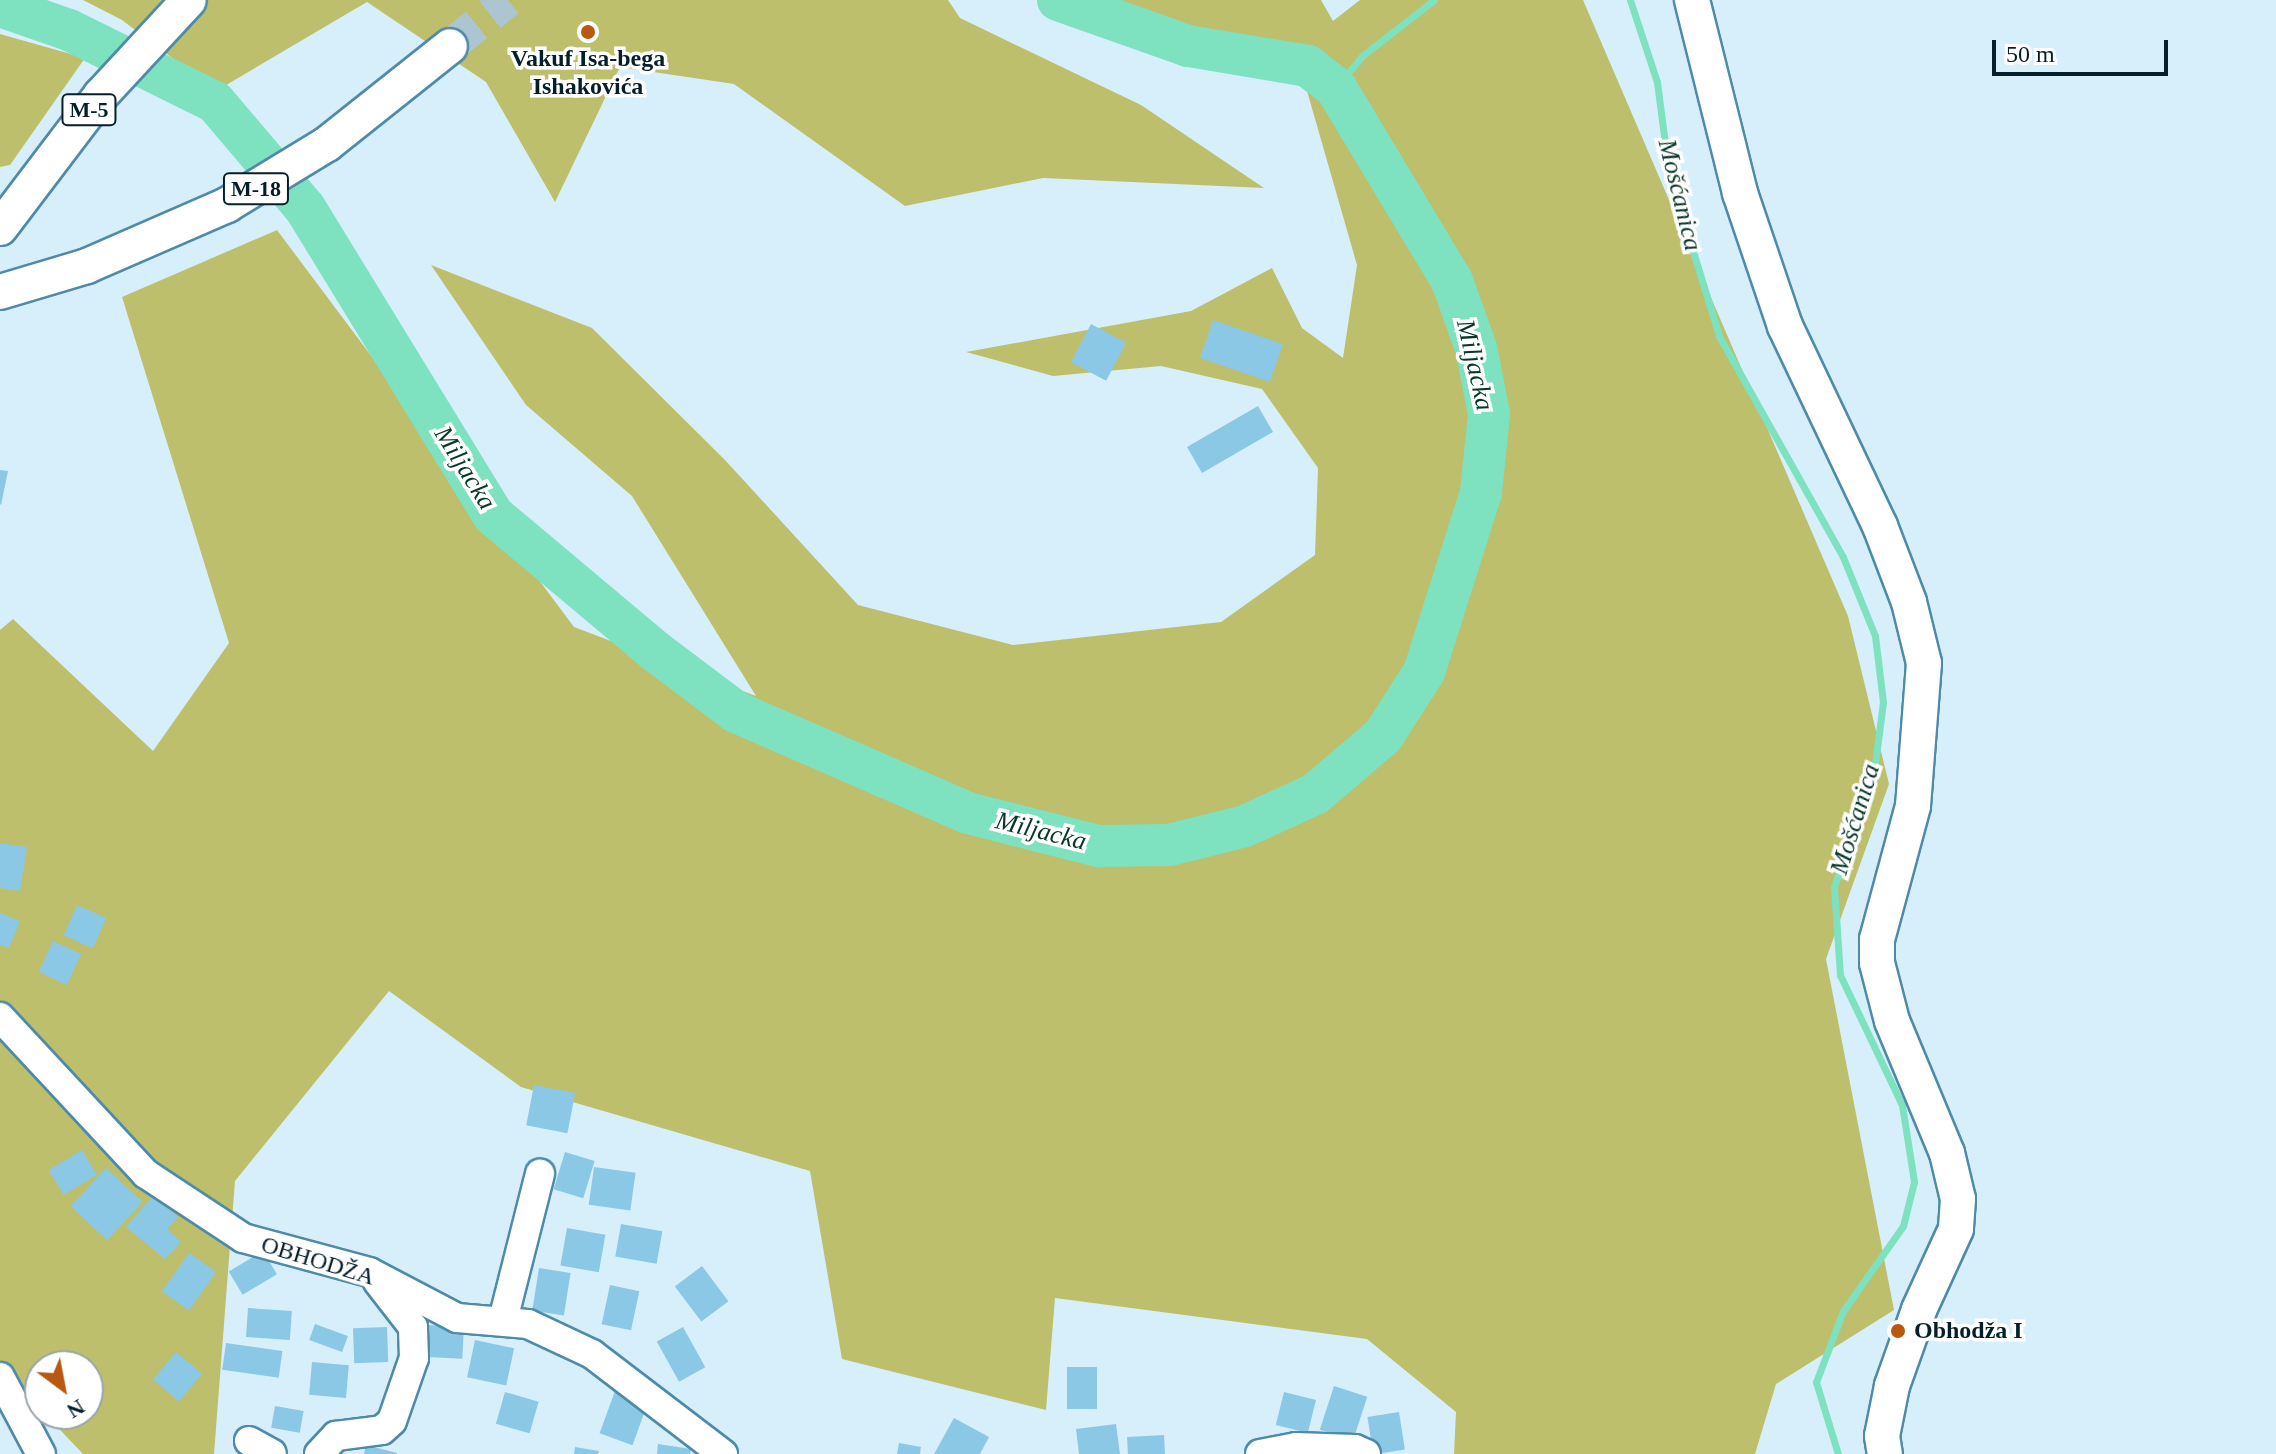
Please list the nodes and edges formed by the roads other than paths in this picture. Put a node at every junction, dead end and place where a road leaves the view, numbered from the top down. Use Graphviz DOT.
graph roads {
  1 [pos="189,0"];
  2 [pos="1692,0"];
  3 [pos="450,46"];
  4 [pos="0,228"];
  5 [pos="0,292"];
  6 [pos="0,1017"];
  7 [pos="540,1174"];
  8 [pos="369,1272"];
  9 [pos="503,1320"];
  10 [pos="0,1377"];
  11 [pos="41,1454"];
  12 [pos="319,1454"];
  13 [pos="723,1454"];
  14 [pos="1260,1454"];
  15 [pos="1366,1454"];
  16 [pos="1885,1454"];
  1 -- 4 [label="main road, M-5"];
  2 -- 16 [label="main road"];
  3 -- 5 [label="main road, M-18"];
  6 -- 8 [label="street, OBHODŽA"];
  7 -- 9 [label="street"];
  8 -- 9 [label="street, OBHODŽA"];
  8 -- 12 [label="street"];
  9 -- 13 [label="street, OBHODŽA"];
  10 -- 11 [label="street"];
  14 -- 15 [label="street"];
}
